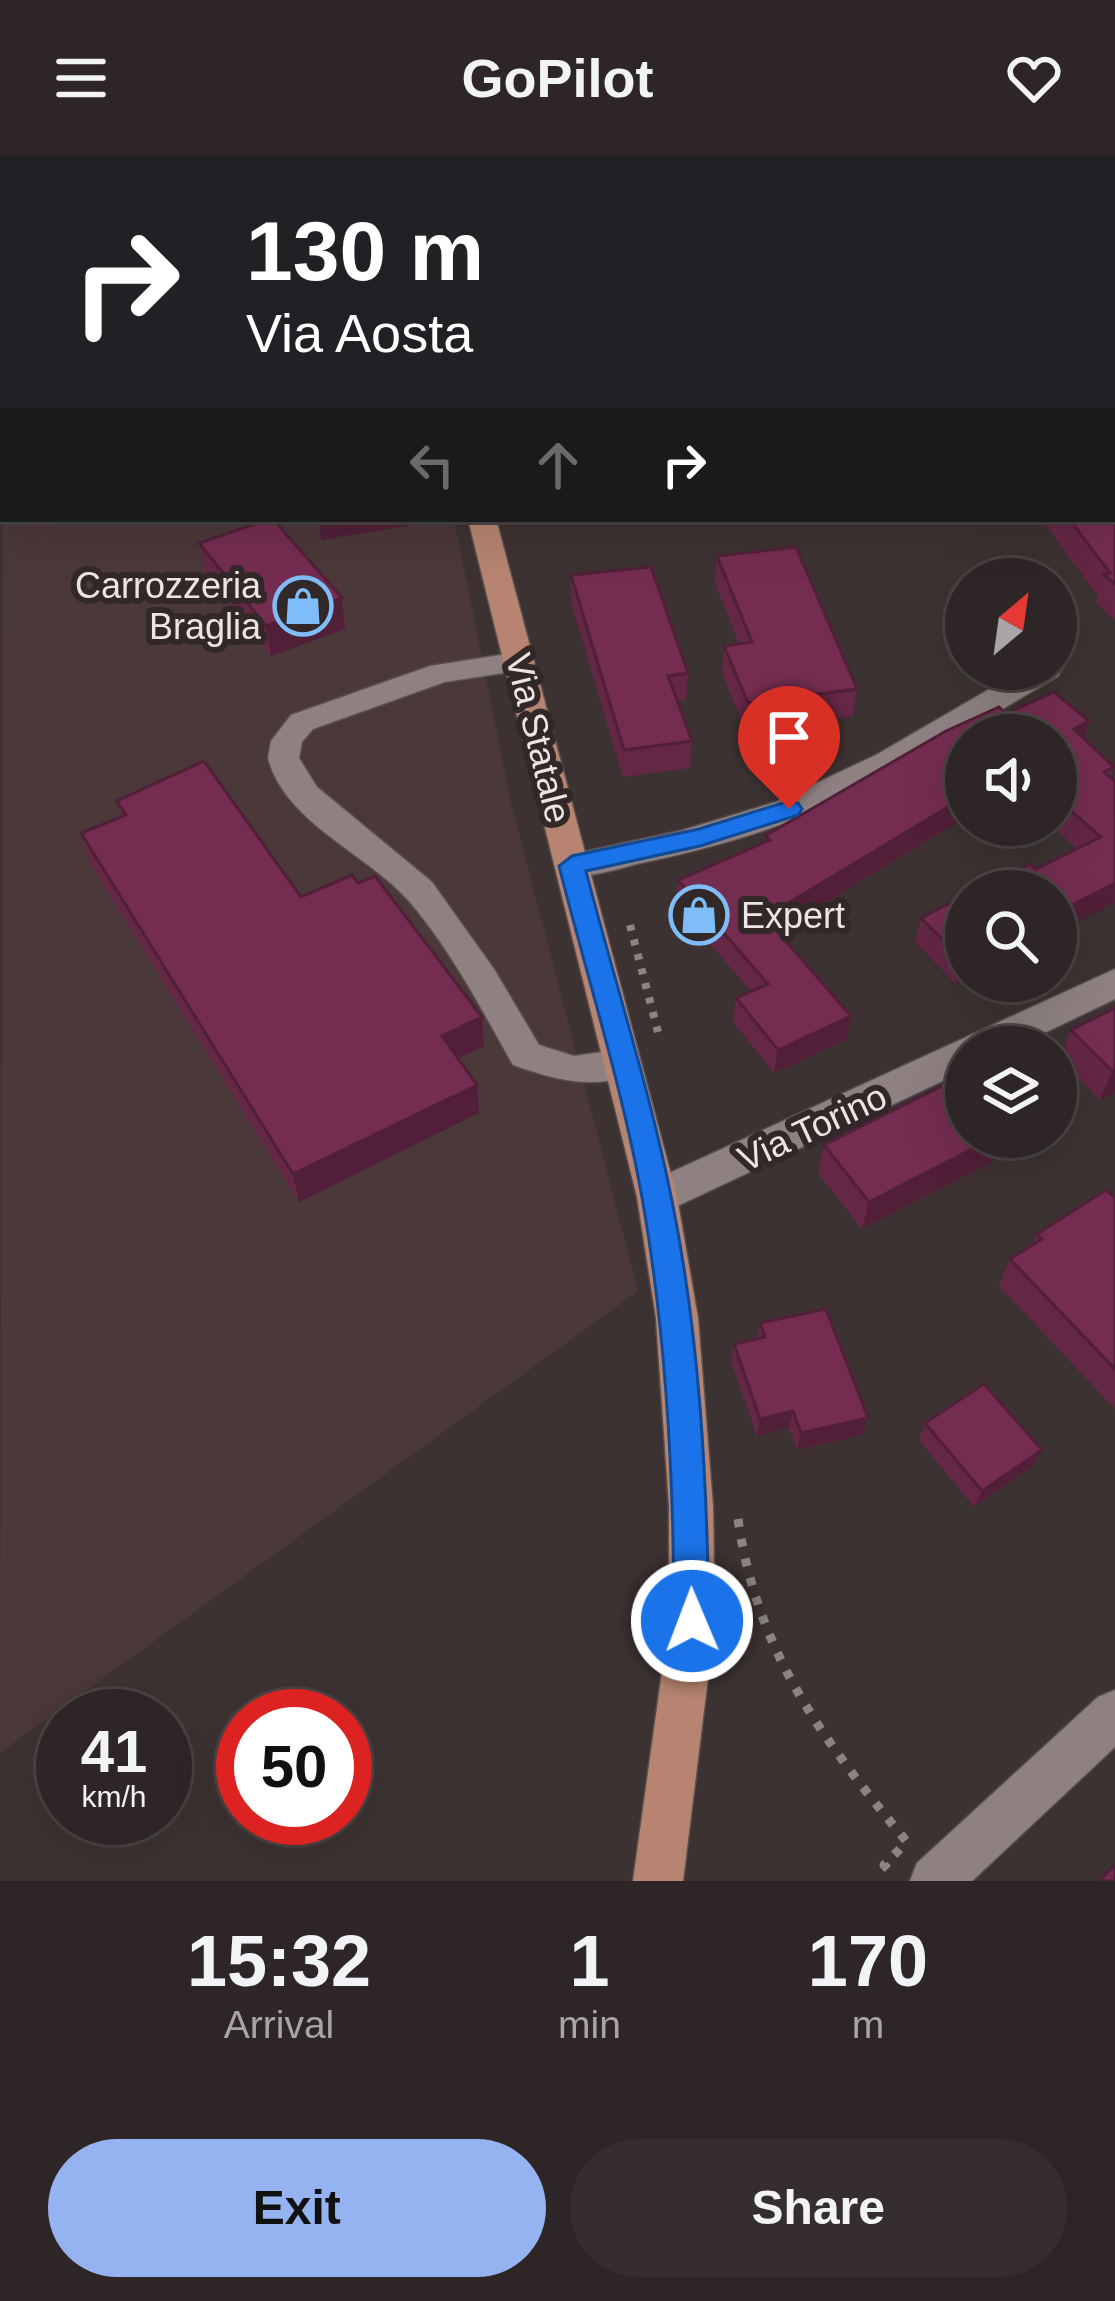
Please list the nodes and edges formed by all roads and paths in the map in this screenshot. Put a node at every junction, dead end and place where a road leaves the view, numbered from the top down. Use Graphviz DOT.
graph roads {
  1 [pos="483,522"];
  2 [pos="519,662"];
  3 [pos="1010,690"];
  4 [pos="572,866"];
  5 [pos="1115,983"];
  6 [pos="1024,1026"];
  7 [pos="623,1064"];
  8 [pos="945,1064"];
  9 [pos="657,1197"];
  10 [pos="1115,1714"];
  11 [pos="955,1874"];
  12 [pos="658,1881"];
  1 -- 2 [label="main road, Via Statale"];
  2 -- 4 [label="main road, Via Statale"];
  2 -- 7 [label="street"];
  3 -- 4 [label="street"];
  4 -- 7 [label="main road, Via Statale"];
  5 -- 6 [label="street"];
  7 -- 9 [label="main road, Via Statale"];
  8 -- 9 [label="street, Via Torino"];
  9 -- 12 [label="main road, Via Statale"];
  10 -- 11 [label="street"];
}
